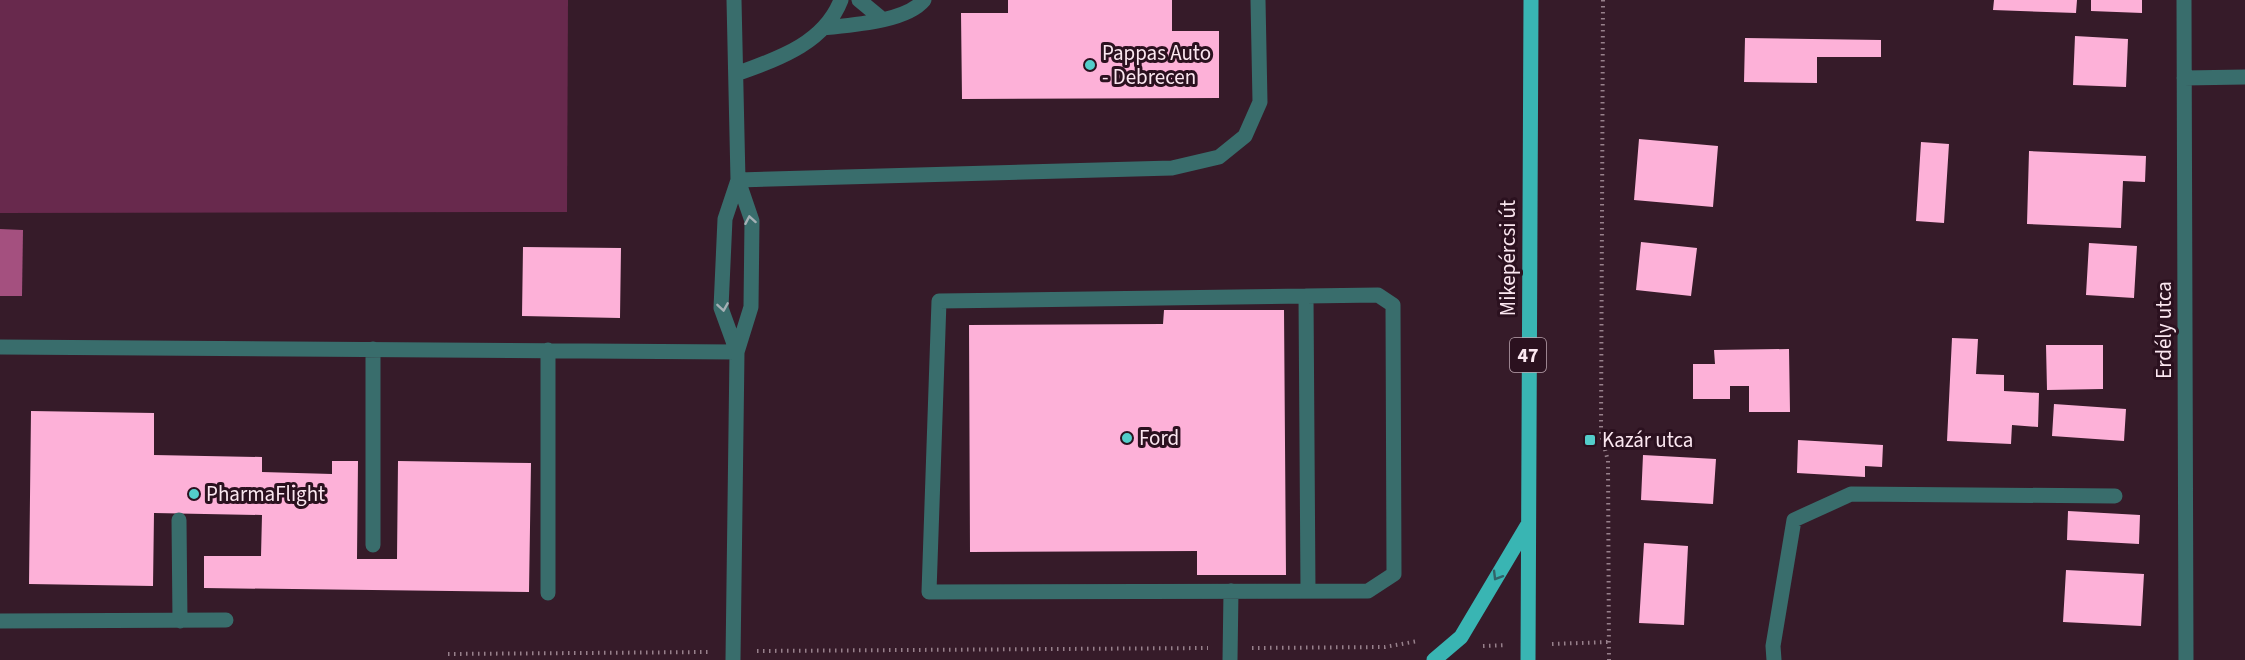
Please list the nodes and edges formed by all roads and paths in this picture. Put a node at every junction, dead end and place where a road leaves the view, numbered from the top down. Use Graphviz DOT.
graph roads {
  1 [pos="734,0"];
  2 [pos="842,0"];
  3 [pos="859,0"];
  4 [pos="924,0"];
  5 [pos="1258,0"];
  6 [pos="1531,0"];
  7 [pos="1603,0"];
  8 [pos="2184,0"];
  9 [pos="882,19"];
  10 [pos="824,28"];
  11 [pos="736,74"];
  12 [pos="2245,77"];
  13 [pos="2184,78"];
  14 [pos="738,180"];
  15 [pos="1306,296"];
  16 [pos="0,347"];
  17 [pos="373,349"];
  18 [pos="548,350"];
  19 [pos="737,352"];
  20 [pos="2115,496"];
  21 [pos="179,520"];
  22 [pos="1527,526"];
  23 [pos="373,545"];
  24 [pos="1231,591"];
  25 [pos="1308,591"];
  26 [pos="548,593"];
  27 [pos="226,620"];
  28 [pos="0,621"];
  29 [pos="180,621"];
  30 [pos="1427,636"];
  31 [pos="448,654"];
  32 [pos="1230,654"];
  33 [pos="733,656"];
  34 [pos="1434,660"];
  35 [pos="1528,660"];
  36 [pos="1609,660"];
  37 [pos="1774,660"];
  38 [pos="2186,660"];
  1 -- 11 [label="street"];
  2 -- 10 [label="street"];
  3 -- 9 [label="street"];
  4 -- 9 [label="street"];
  5 -- 14 [label="street"];
  6 -- 22 [label="main road, Mikepércsi út / 47"];
  7 -- 36 [label="path"];
  8 -- 13 [label="street, Erdély utca"];
  9 -- 10 [label="street"];
  10 -- 11 [label="street"];
  11 -- 14 [label="street"];
  12 -- 13 [label="street"];
  13 -- 38 [label="street, Erdély utca"];
  19 -- 14 [label="street, one-way"];
  14 -- 19 [label="street, one-way"];
  15 -- 24 [label="street"];
  15 -- 25 [label="street"];
  15 -- 25 [label="street"];
  16 -- 17 [label="street"];
  17 -- 18 [label="street"];
  17 -- 23 [label="street"];
  18 -- 19 [label="street"];
  18 -- 26 [label="street"];
  19 -- 33 [label="street"];
  20 -- 37 [label="street"];
  21 -- 29 [label="street"];
  22 -- 34 [label="main road, one-way"];
  22 -- 35 [label="main road, Mikepércsi út / 47"];
  24 -- 25 [label="street"];
  24 -- 32 [label="street"];
  27 -- 29 [label="street"];
  28 -- 29 [label="street"];
  30 -- 32 [label="path"];
  31 -- 33 [label="path"];
  32 -- 33 [label="path"];
}
